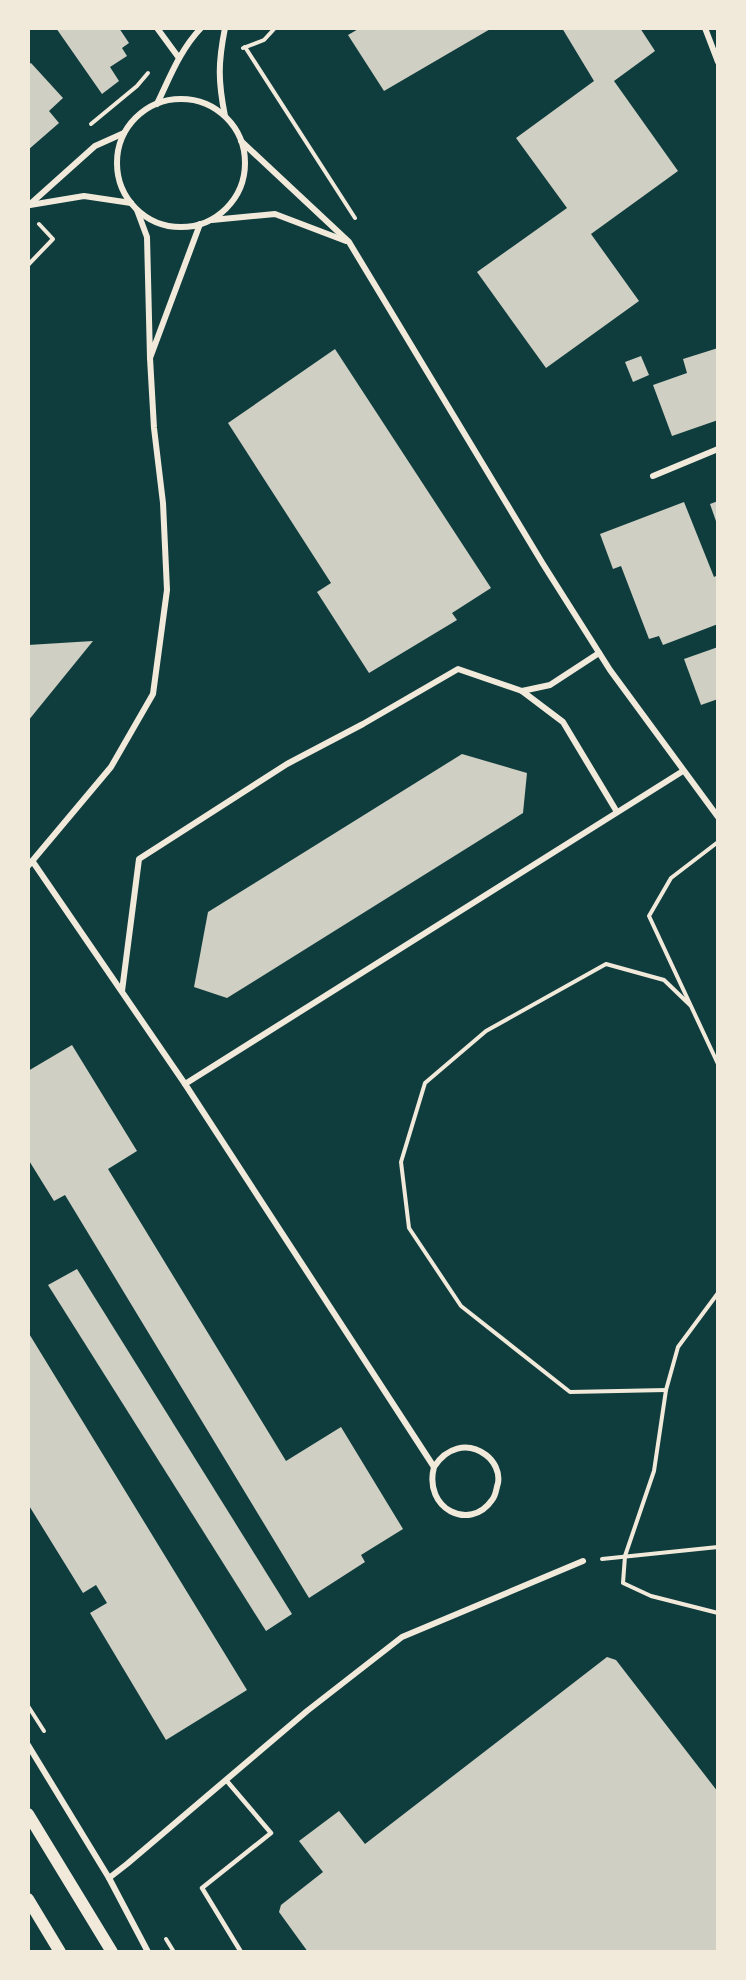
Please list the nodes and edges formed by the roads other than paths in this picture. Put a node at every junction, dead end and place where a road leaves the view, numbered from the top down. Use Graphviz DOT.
graph roads {
  1 [pos="157,28"];
  2 [pos="201,28"];
  3 [pos="225,28"];
  4 [pos="705,28"];
  5 [pos="179,57"];
  6 [pos="717,62"];
  7 [pos="157,104"];
  8 [pos="225,116"];
  9 [pos="124,133"];
  10 [pos="241,141"];
  11 [pos="131,203"];
  12 [pos="29,205"];
  13 [pos="136,210"];
  14 [pos="211,220"];
  15 [pos="200,224"];
  16 [pos="350,242"];
  17 [pos="150,358"];
  18 [pos="717,449"];
  19 [pos="653,476"];
  20 [pos="599,653"];
  21 [pos="522,692"];
  22 [pos="683,771"];
  23 [pos="617,812"];
  24 [pos="717,816"];
  25 [pos="31,864"];
  26 [pos="122,991"];
  27 [pos="185,1084"];
  28 [pos="434,1467"];
  29 [pos="583,1561"];
  30 [pos="28,1745"];
  31 [pos="226,1780"];
  32 [pos="28,1814"];
  33 [pos="109,1878"];
  34 [pos="28,1899"];
  35 [pos="60,1952"];
  36 [pos="112,1952"];
  37 [pos="148,1952"];
  38 [pos="241,1952"];
  1 -- 5 [label="street"];
  2 -- 5 [label="street"];
  3 -- 8 [label="street"];
  4 -- 6 [label="street"];
  5 -- 7 [label="street"];
  7 -- 8 [label="street"];
  7 -- 9 [label="street"];
  8 -- 10 [label="street"];
  9 -- 11 [label="street"];
  9 -- 12 [label="street"];
  10 -- 14 [label="street"];
  10 -- 16 [label="street"];
  11 -- 12 [label="street"];
  11 -- 13 [label="street"];
  13 -- 15 [label="street"];
  13 -- 17 [label="street"];
  14 -- 15 [label="street"];
  14 -- 16 [label="street"];
  15 -- 17 [label="street"];
  16 -- 20 [label="street"];
  17 -- 25 [label="street"];
  18 -- 19 [label="street"];
  20 -- 21 [label="street"];
  20 -- 22 [label="street"];
  21 -- 23 [label="street"];
  21 -- 26 [label="street"];
  22 -- 23 [label="street"];
  22 -- 24 [label="street"];
  23 -- 27 [label="street"];
  25 -- 26 [label="street"];
  26 -- 27 [label="street"];
  27 -- 28 [label="street"];
  28 -- 28 [label="street"];
  29 -- 31 [label="street"];
  30 -- 33 [label="street"];
  31 -- 33 [label="street"];
  31 -- 38 [label="lane"];
  32 -- 36 [label="main road"];
  33 -- 37 [label="street"];
  34 -- 35 [label="main road"];
}
